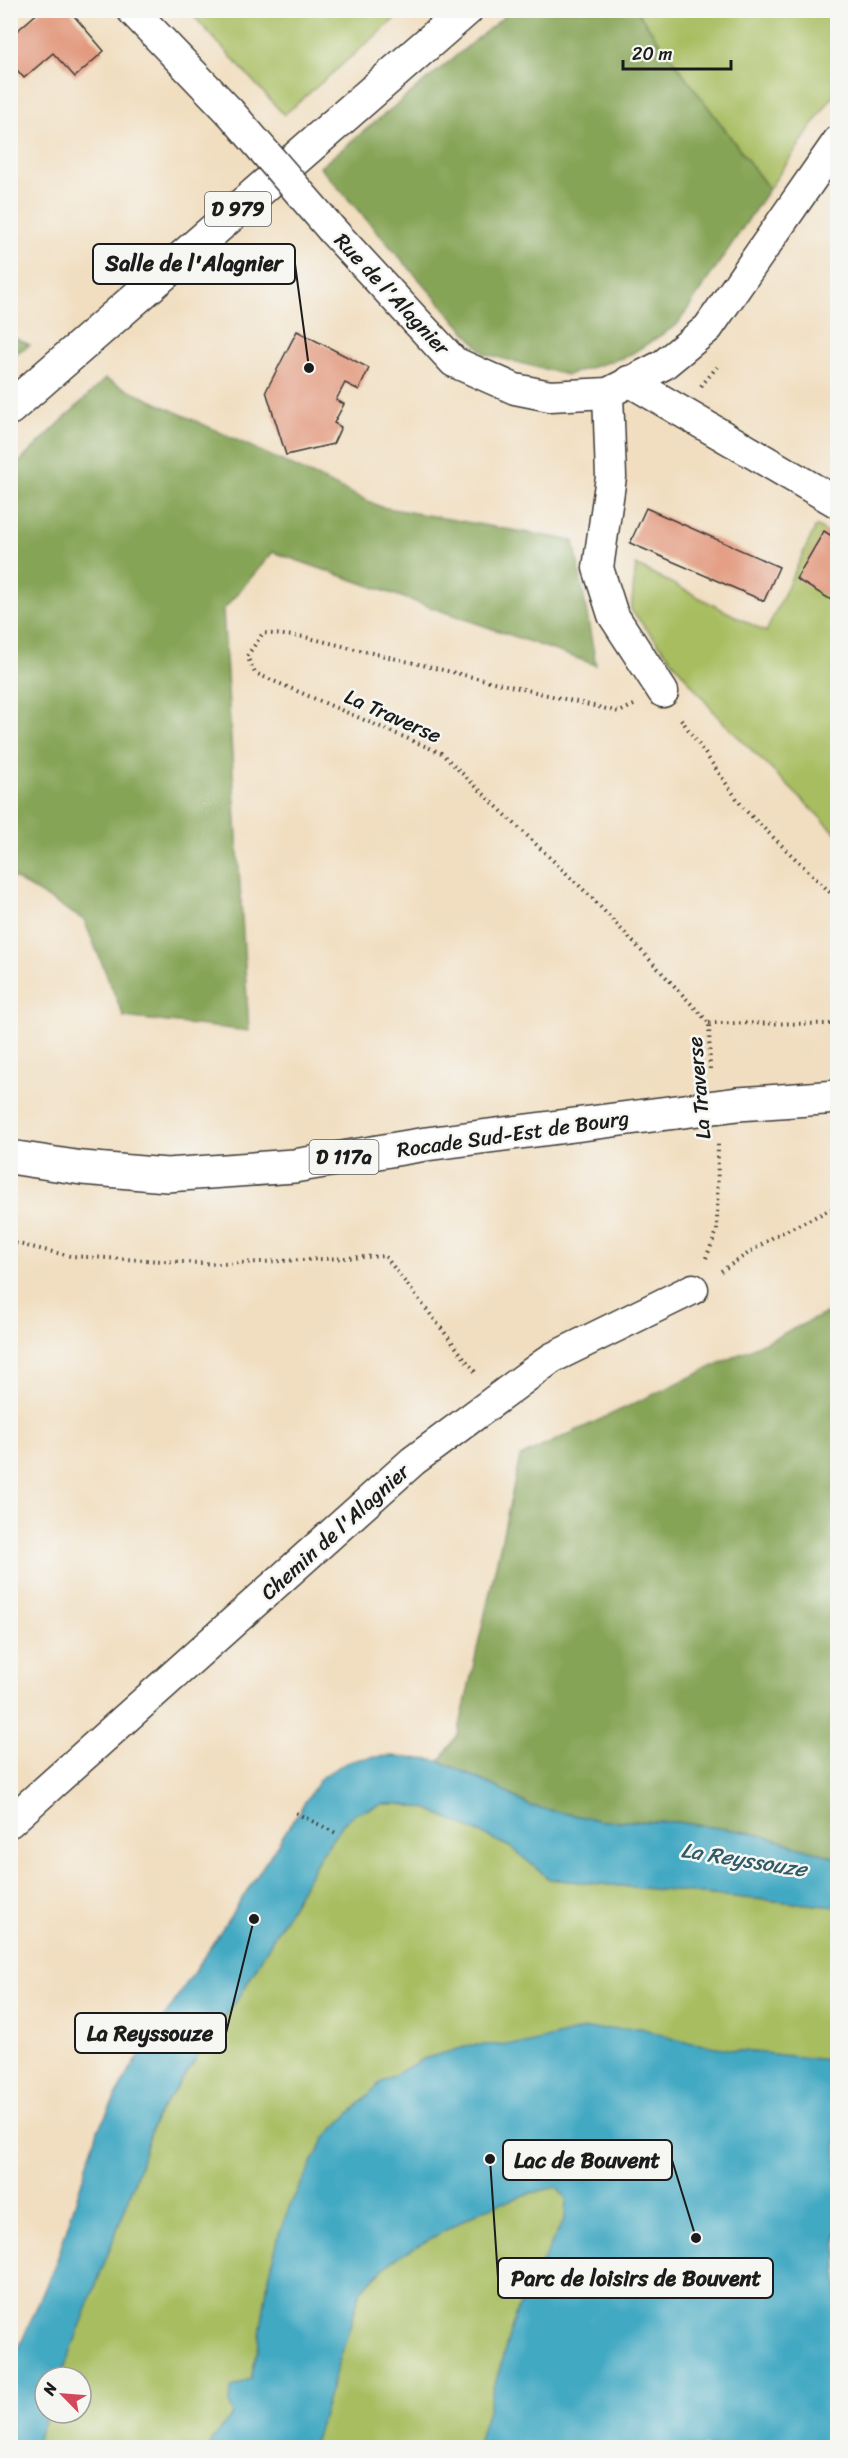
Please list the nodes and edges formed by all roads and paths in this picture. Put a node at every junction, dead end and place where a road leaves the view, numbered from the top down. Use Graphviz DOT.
graph roads {
  1 [pos="132,10"];
  2 [pos="466,10"];
  3 [pos="837,141"];
  4 [pos="619,387"];
  5 [pos="10,408"];
  6 [pos="837,503"];
  7 [pos="663,692"];
  8 [pos="837,900"];
  9 [pos="709,1023"];
  10 [pos="837,1024"];
  11 [pos="711,1080"];
  12 [pos="837,1097"];
  13 [pos="718,1139"];
  14 [pos="10,1157"];
  15 [pos="837,1206"];
  16 [pos="10,1242"];
  17 [pos="693,1289"];
  18 [pos="496,1399"];
  19 [pos="296,1813"];
  20 [pos="10,1822"];
  21 [pos="336,1833"];
  1 -- 4 [label="street, Rue de l'Alagnier, bridge"];
  2 -- 5 [label="main road, D 979"];
  3 -- 4 [label="street, Rue de l'Alagnier"];
  4 -- 6 [label="street"];
  4 -- 7 [label="street"];
  7 -- 8 [label="path"];
  7 -- 9 [label="path, La Traverse"];
  9 -- 10 [label="path"];
  9 -- 11 [label="path, La Traverse"];
  12 -- 14 [label="main road, Rocade Sud-Est de Bourg / D 117a, bridge"];
  13 -- 17 [label="path, La Traverse"];
  15 -- 17 [label="path"];
  16 -- 18 [label="path"];
  17 -- 18 [label="street, Chemin de l'Alagnier"];
  18 -- 20 [label="street, Chemin de l'Alagnier"];
  19 -- 21 [label="path"];
}
